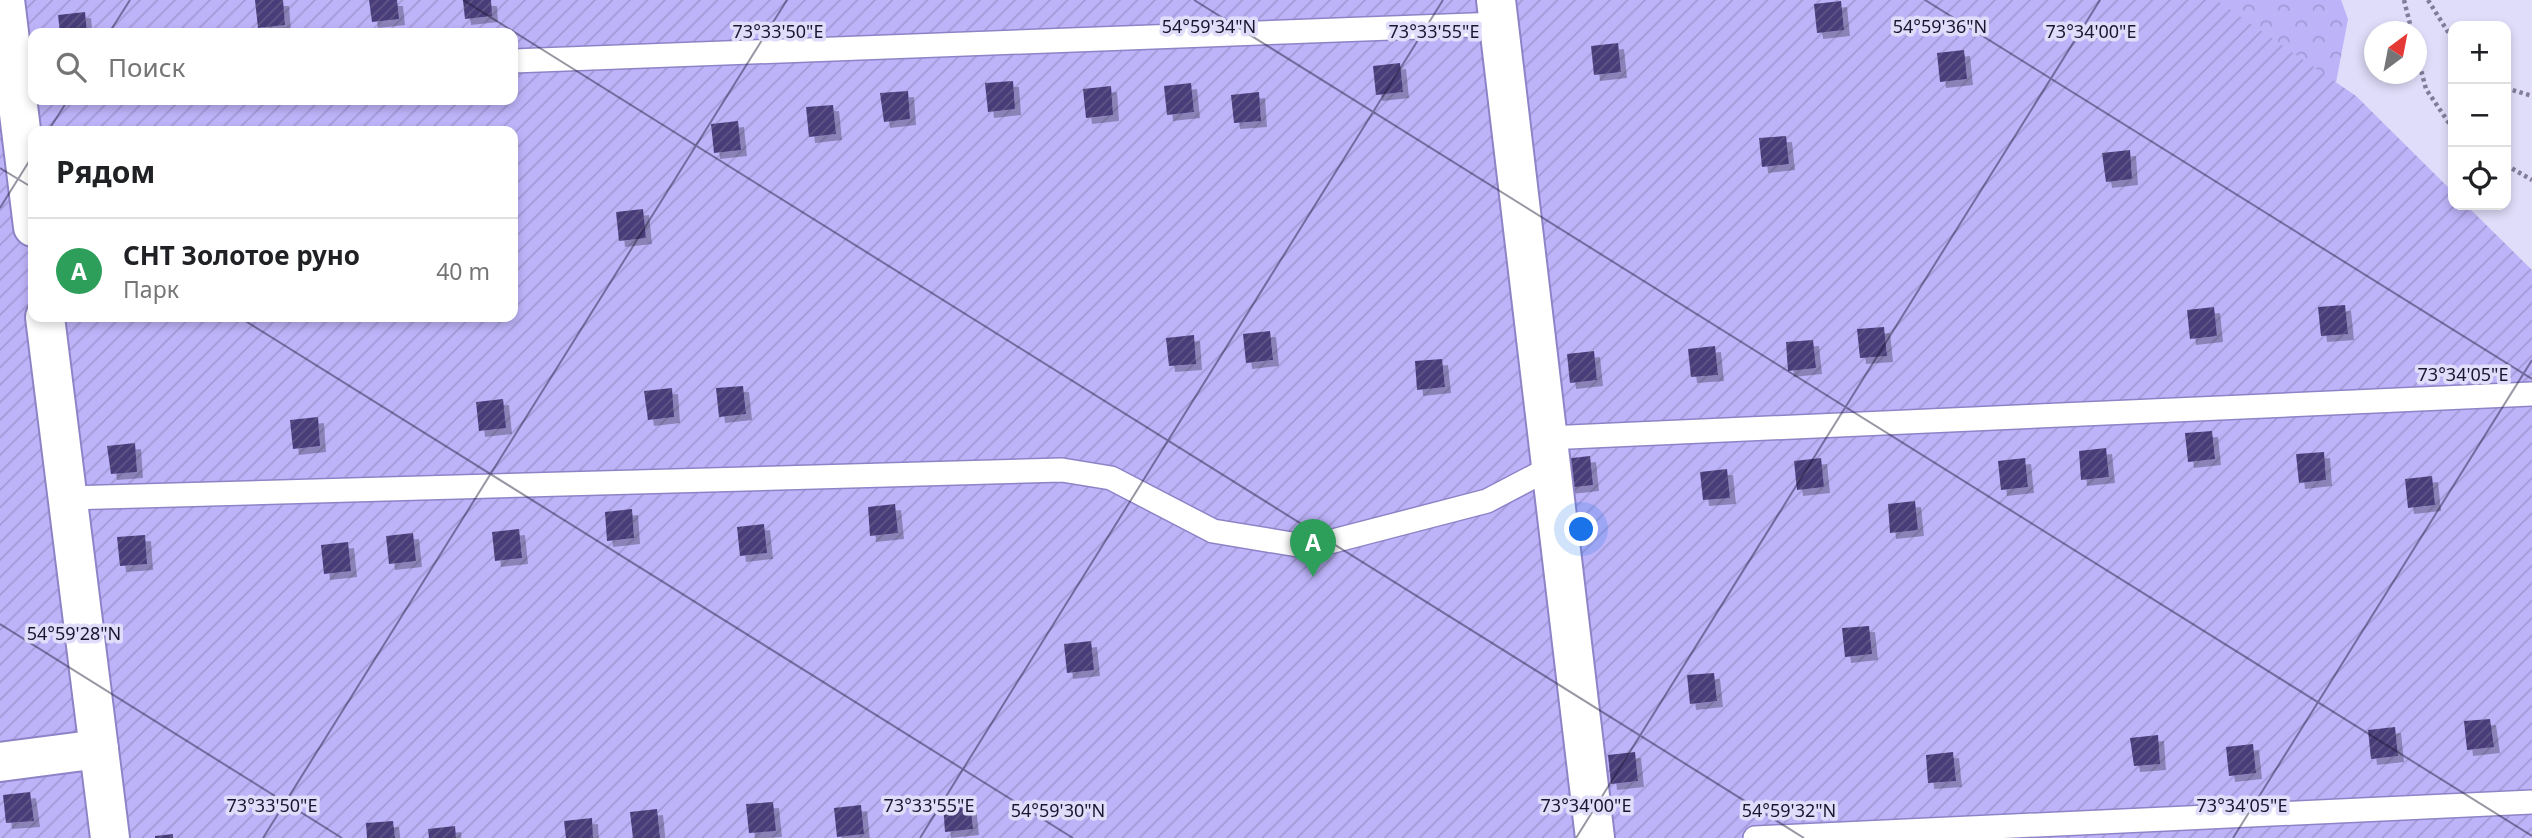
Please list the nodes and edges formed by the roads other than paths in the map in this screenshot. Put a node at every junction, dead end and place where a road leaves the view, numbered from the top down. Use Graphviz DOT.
graph roads {
  1 [pos="5,0"];
  2 [pos="1497,12"];
  3 [pos="518,61"];
  4 [pos="24,80"];
  5 [pos="28,145"];
  6 [pos="46,322"];
  7 [pos="2532,394"];
  8 [pos="1549,453"];
  9 [pos="67,498"];
  10 [pos="99,750"];
  11 [pos="0,762"];
  12 [pos="2532,802"];
  13 [pos="110,838"];
  14 [pos="1595,838"];
  15 [pos="1755,838"];
  1 -- 4 [label="street"];
  2 -- 3 [label="lane"];
  2 -- 8 [label="street"];
  4 -- 5 [label="street"];
  6 -- 9 [label="street"];
  7 -- 8 [label="lane"];
  8 -- 9 [label="lane"];
  8 -- 14 [label="street"];
  9 -- 10 [label="street"];
  10 -- 11 [label="street"];
  10 -- 13 [label="street"];
  12 -- 15 [label="lane"];
}
